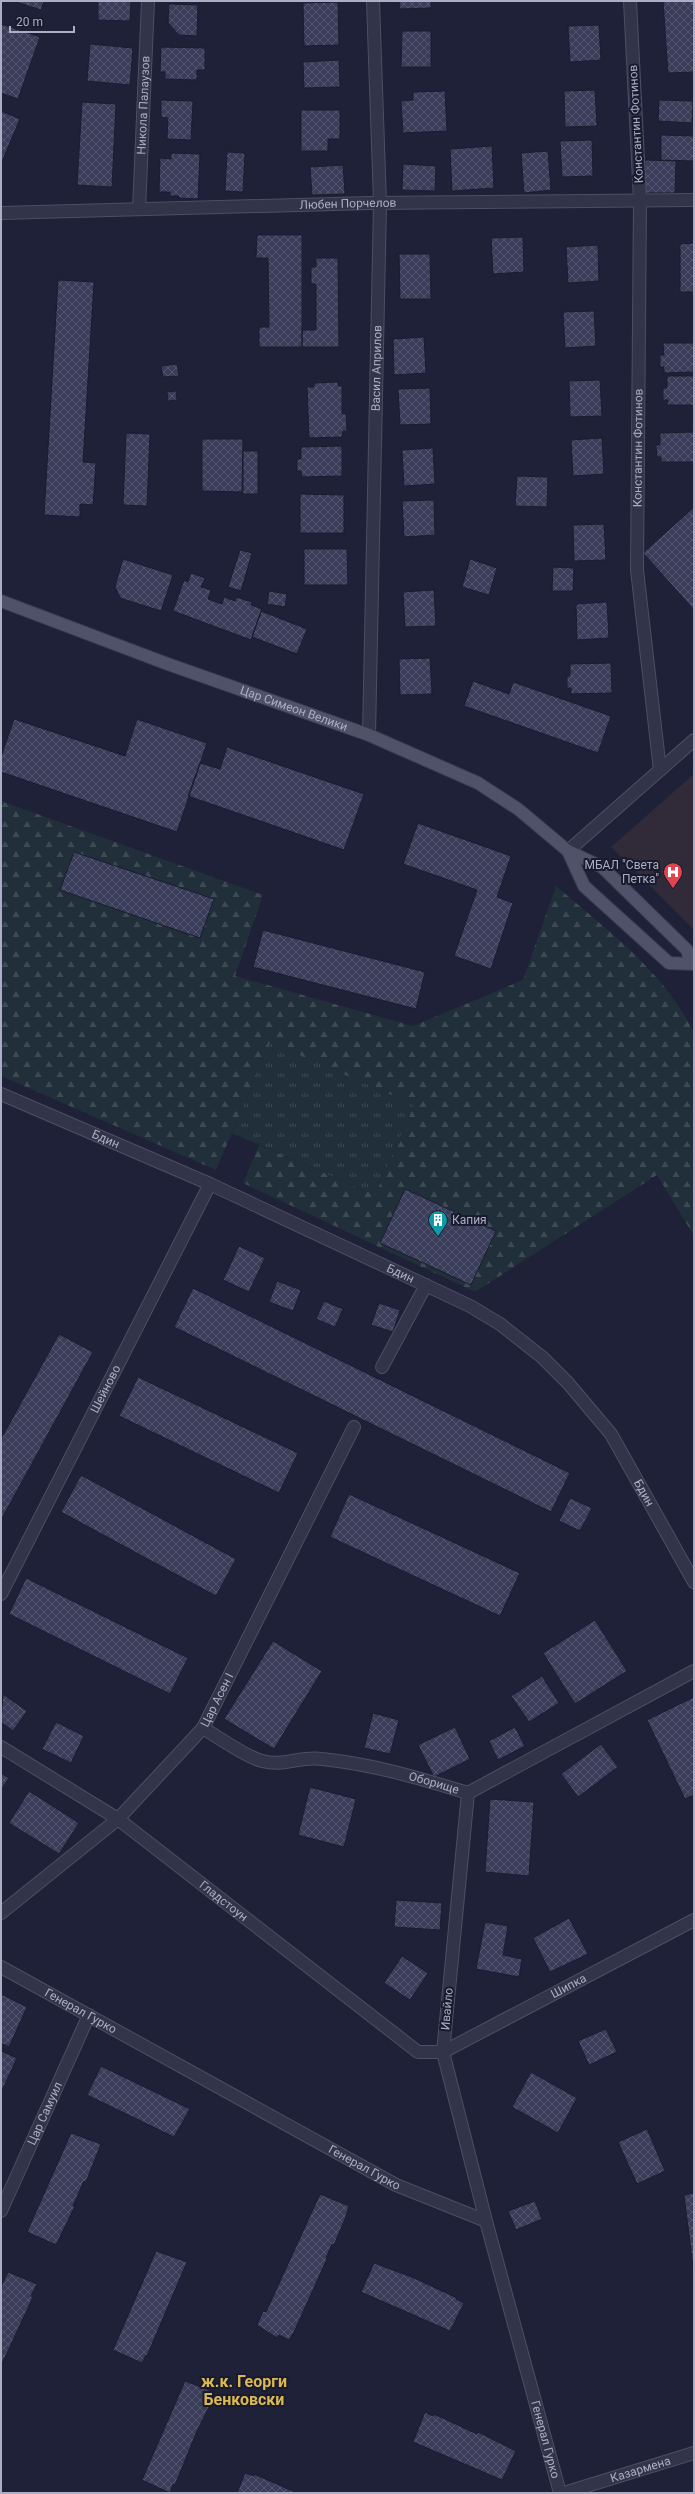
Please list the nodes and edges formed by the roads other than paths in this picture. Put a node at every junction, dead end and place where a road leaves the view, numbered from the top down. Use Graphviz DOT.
graph roads {
  1 [pos="148,1"];
  2 [pos="374,1"];
  3 [pos="630,1"];
  4 [pos="640,200"];
  5 [pos="694,200"];
  6 [pos="375,203"];
  7 [pos="138,209"];
  8 [pos="1,214"];
  9 [pos="1,601"];
  10 [pos="368,734"];
  11 [pos="694,740"];
  12 [pos="660,770"];
  13 [pos="568,851"];
  14 [pos="693,966"];
  15 [pos="1,1094"];
  16 [pos="210,1184"];
  17 [pos="426,1285"];
  18 [pos="382,1367"];
  19 [pos="354,1427"];
  20 [pos="694,1582"];
  21 [pos="1,1594"];
  22 [pos="694,1671"];
  23 [pos="203,1728"];
  24 [pos="1,1747"];
  25 [pos="468,1793"];
  26 [pos="118,1819"];
  27 [pos="1,1913"];
  28 [pos="694,1920"];
  29 [pos="1,1966"];
  30 [pos="89,2015"];
  31 [pos="443,2052"];
  32 [pos="1,2211"];
  33 [pos="486,2221"];
  34 [pos="694,2453"];
  35 [pos="560,2493"];
  36 [pos="564,2493"];
  1 -- 7 [label="street, Никола Палаузов"];
  2 -- 6 [label="street, Васил Априлов"];
  3 -- 4 [label="street, Константин Фотинов"];
  4 -- 5 [label="street, Любен Порчелов"];
  4 -- 6 [label="street, Любен Порчелов"];
  4 -- 12 [label="street, Константин Фотинов"];
  6 -- 7 [label="street, Любен Порчелов"];
  6 -- 10 [label="street, Васил Априлов"];
  7 -- 8 [label="street, Любен Порчелов"];
  9 -- 10 [label="main road, Цар Симеон Велики"];
  10 -- 13 [label="main road, Цар Симеон Велики"];
  11 -- 12 [label="street"];
  12 -- 13 [label="street"];
  13 -- 14 [label="main road, Цар Симеон Велики"];
  13 -- 14 [label="main road, Цар Симеон Велики"];
  15 -- 16 [label="street, Бдин"];
  16 -- 17 [label="street, Бдин"];
  16 -- 21 [label="street, Шейново"];
  17 -- 18 [label="street"];
  17 -- 20 [label="street, Бдин"];
  19 -- 23 [label="street, Цар Асен I"];
  22 -- 25 [label="street, Оборище"];
  23 -- 25 [label="street, Оборище"];
  23 -- 26 [label="street, Цар Асен I"];
  24 -- 26 [label="street, Гладстоун"];
  25 -- 31 [label="street, Ивайло"];
  26 -- 27 [label="street, Цар Асен I"];
  26 -- 31 [label="street, Гладстоун"];
  28 -- 31 [label="street, Шипка"];
  29 -- 30 [label="street, Генерал Гурко"];
  30 -- 32 [label="street, Цар Самуил"];
  30 -- 33 [label="street, Генерал Гурко"];
  31 -- 33 [label="street, Ивайло"];
  33 -- 35 [label="street, Генерал Гурко"];
  34 -- 36 [label="street, Казармена"];
}
